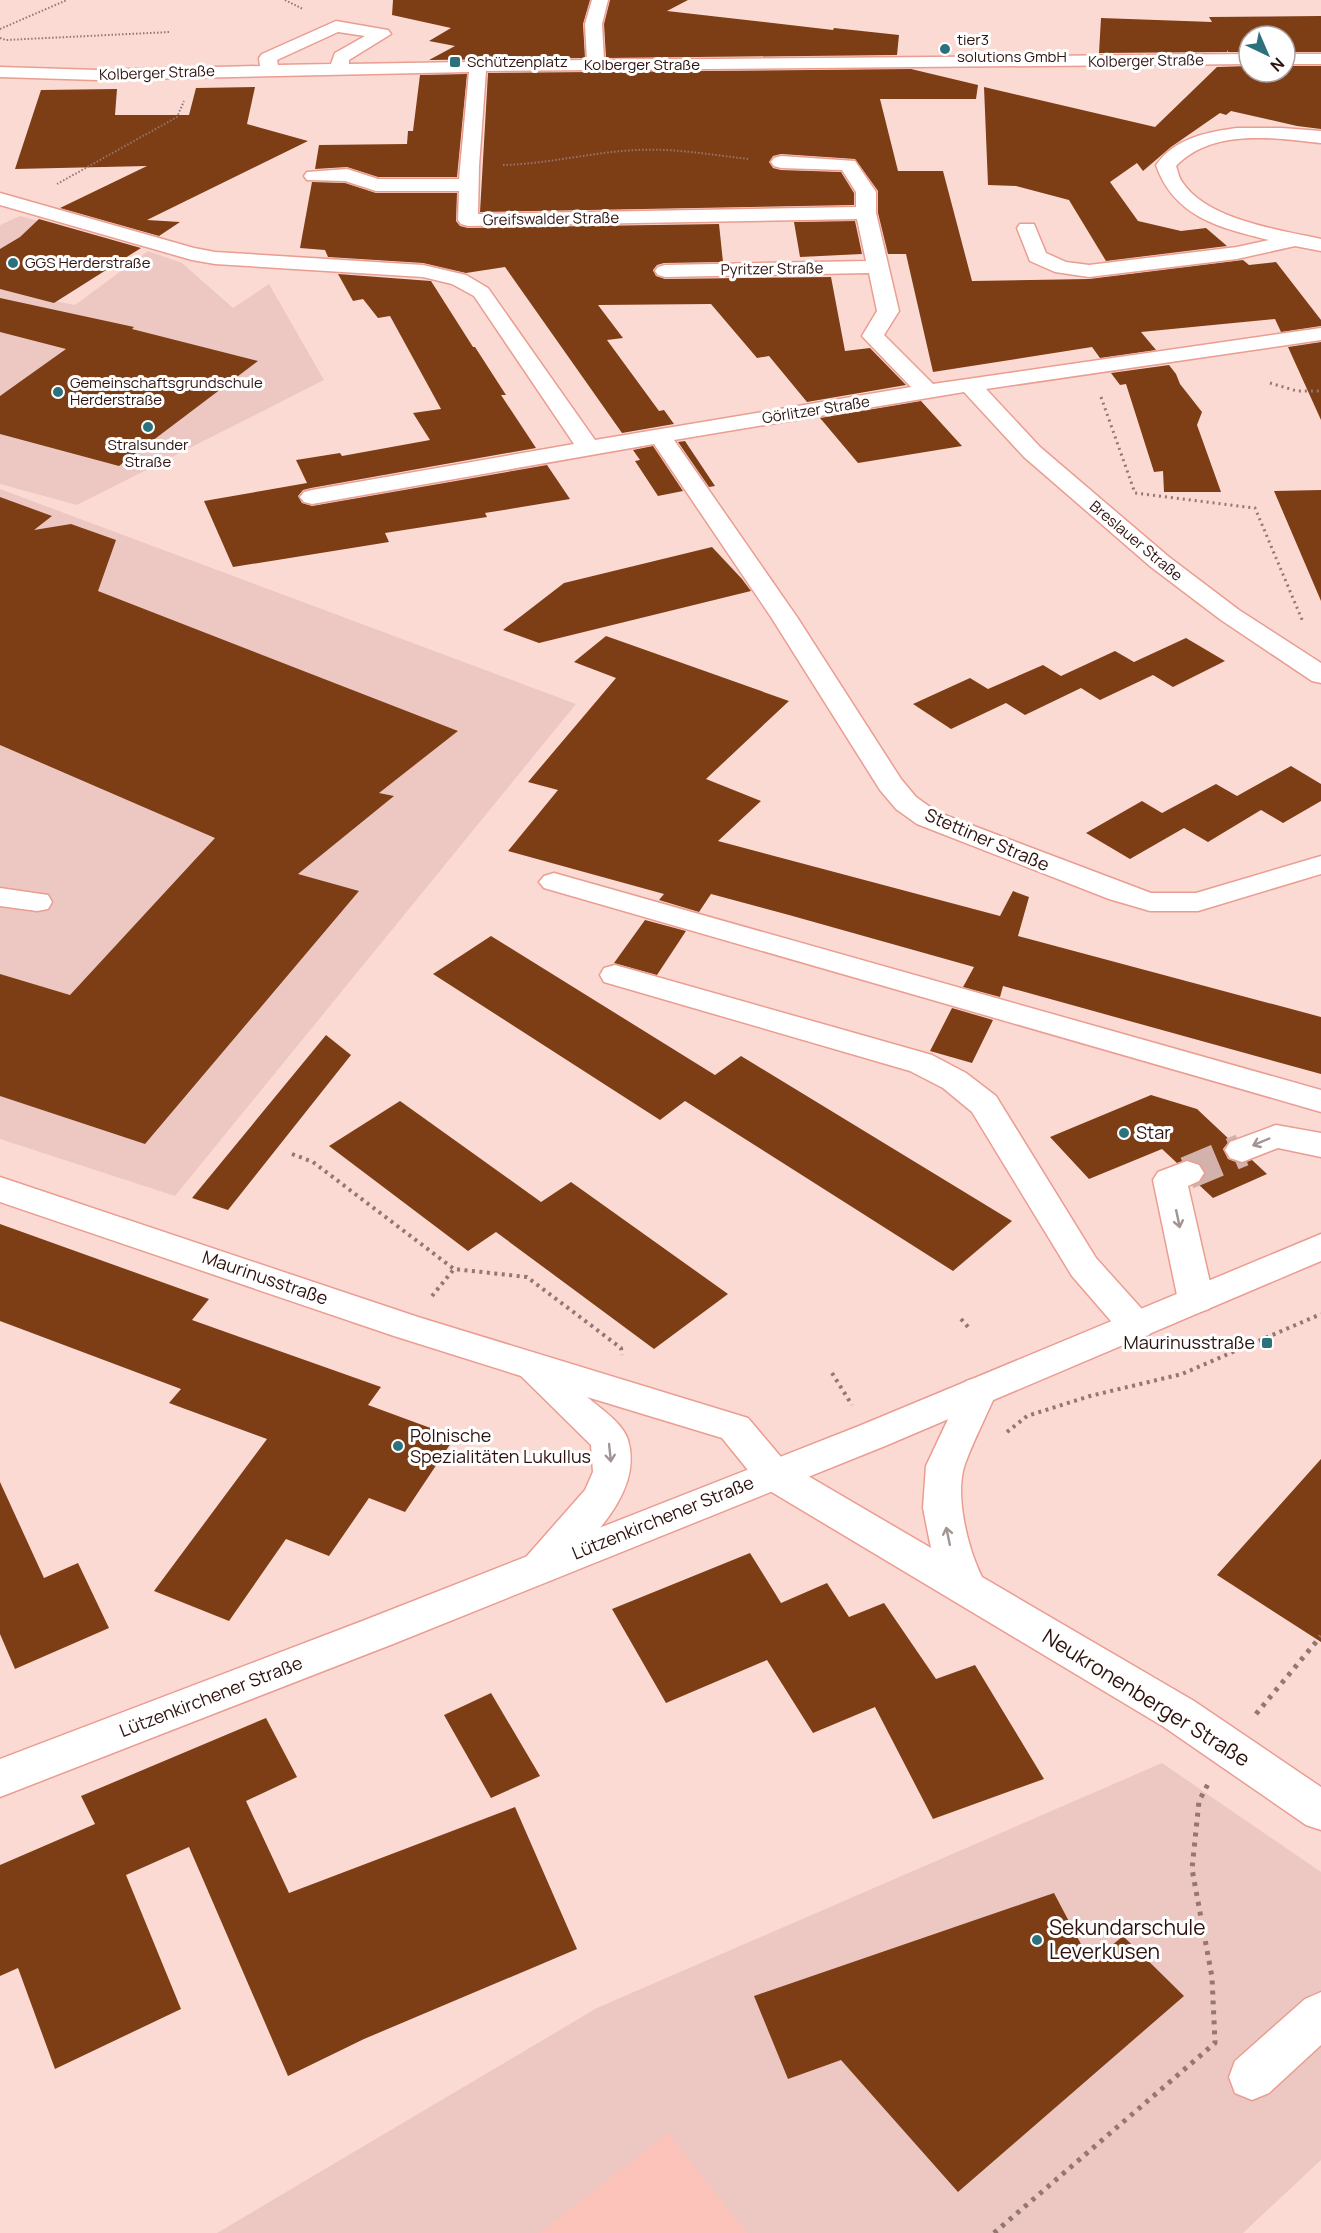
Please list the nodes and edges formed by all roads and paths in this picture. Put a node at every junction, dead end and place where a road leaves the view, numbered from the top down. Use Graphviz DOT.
graph roads {
  1 [pos="66,0"];
  2 [pos="600,0"];
  3 [pos="0,29"];
  4 [pos="170,32"];
  5 [pos="0,38"];
  6 [pos="1237,59"];
  7 [pos="1297,59"];
  8 [pos="1321,59"];
  9 [pos="478,66"];
  10 [pos="596,66"];
  11 [pos="339,68"];
  12 [pos="269,70"];
  13 [pos="0,72"];
  14 [pos="172,73"];
  15 [pos="1321,137"];
  16 [pos="782,162"];
  17 [pos="469,175"];
  18 [pos="314,176"];
  19 [pos="6,206"];
  20 [pos="866,213"];
  21 [pos="1027,228"];
  22 [pos="1297,239"];
  23 [pos="1321,245"];
  24 [pos="879,267"];
  25 [pos="665,271"];
  26 [pos="1321,334"];
  27 [pos="1090,365"];
  28 [pos="1270,383"];
  29 [pos="970,385"];
  30 [pos="927,391"];
  31 [pos="1321,391"];
  32 [pos="660,436"];
  33 [pos="589,448"];
  34 [pos="312,497"];
  35 [pos="1282,650"];
  36 [pos="1321,675"];
  37 [pos="1321,865"];
  38 [pos="554,882"];
  39 [pos="0,897"];
  40 [pos="37,902"];
  41 [pos="615,975"];
  42 [pos="1321,1101"];
  43 [pos="1321,1145"];
  44 [pos="1242,1150"];
  45 [pos="292,1154"];
  46 [pos="1187,1173"];
  47 [pos="0,1189"];
  48 [pos="1321,1247"];
  49 [pos="1196,1300"];
  50 [pos="1321,1314"];
  51 [pos="961,1319"];
  52 [pos="1136,1326"];
  53 [pos="969,1328"];
  54 [pos="1262,1339"];
  55 [pos="1267,1343"];
  56 [pos="531,1365"];
  57 [pos="1194,1368"];
  58 [pos="1199,1374"];
  59 [pos="979,1391"];
  60 [pos="627,1394"];
  61 [pos="1027,1416"];
  62 [pos="773,1474"];
  63 [pos="540,1568"];
  64 [pos="968,1590"];
  65 [pos="1321,1636"];
  66 [pos="1227,1747"];
  67 [pos="0,1778"];
  68 [pos="1321,1810"];
  69 [pos="1321,2014"];
  70 [pos="1252,2077"];
  71 [pos="994,2233"];
  1 -- 3 [label="path"];
  2 -- 10 [label="street"];
  4 -- 5 [label="path"];
  6 -- 10 [label="street, Kolberger Straße"];
  7 -- 8 [label="street"];
  9 -- 10 [label="street, Kolberger Straße"];
  9 -- 11 [label="street, Kolberger Straße"];
  9 -- 17 [label="street, Greifswalder Straße"];
  11 -- 12 [label="street, Kolberger Straße"];
  11 -- 12 [label="street"];
  12 -- 14 [label="street, Kolberger Straße"];
  13 -- 14 [label="street, Kolberger Straße"];
  14 -- 19 [label="path"];
  15 -- 22 [label="street"];
  16 -- 17 [label="path"];
  16 -- 20 [label="street"];
  17 -- 18 [label="street"];
  17 -- 20 [label="street, Greifswalder Straße"];
  19 -- 33 [label="street"];
  20 -- 24 [label="street"];
  21 -- 22 [label="street"];
  22 -- 23 [label="street"];
  24 -- 25 [label="street, Pyritzer Straße"];
  24 -- 30 [label="street"];
  26 -- 27 [label="street, Görlitzer Straße"];
  27 -- 29 [label="street, Görlitzer Straße"];
  27 -- 35 [label="path"];
  28 -- 31 [label="path"];
  29 -- 30 [label="street, Görlitzer Straße"];
  29 -- 35 [label="street, Breslauer Straße"];
  30 -- 32 [label="street, Görlitzer Straße"];
  32 -- 33 [label="street, Görlitzer Straße"];
  32 -- 37 [label="street, Stettiner Straße"];
  33 -- 34 [label="street, Görlitzer Straße"];
  35 -- 36 [label="street, Breslauer Straße"];
  38 -- 42 [label="street"];
  39 -- 40 [label="street"];
  41 -- 52 [label="street"];
  43 -- 44 [label="street, one-way"];
  45 -- 60 [label="path"];
  46 -- 49 [label="street, one-way"];
  47 -- 56 [label="street, Maurinusstraße"];
  48 -- 49 [label="street, Lützenkirchener Straße"];
  49 -- 52 [label="street, Lützenkirchener Straße"];
  50 -- 54 [label="path"];
  51 -- 53 [label="path"];
  52 -- 59 [label="street, Lützenkirchener Straße"];
  54 -- 55 [label="path"];
  54 -- 57 [label="path"];
  56 -- 60 [label="street, Maurinusstraße"];
  56 -- 63 [label="street, Maurinusstraße, one-way"];
  57 -- 58 [label="path"];
  57 -- 61 [label="path"];
  59 -- 62 [label="street, Lützenkirchener Straße"];
  64 -- 59 [label="street, one-way"];
  60 -- 62 [label="street, Maurinusstraße"];
  62 -- 63 [label="street, Lützenkirchener Straße"];
  62 -- 64 [label="street, Neukronenberger Straße"];
  63 -- 67 [label="street, Lützenkirchener Straße"];
  64 -- 66 [label="street, Neukronenberger Straße"];
  65 -- 66 [label="path"];
  66 -- 68 [label="street, Neukronenberger Straße"];
  66 -- 71 [label="path"];
  69 -- 70 [label="street"];
}
